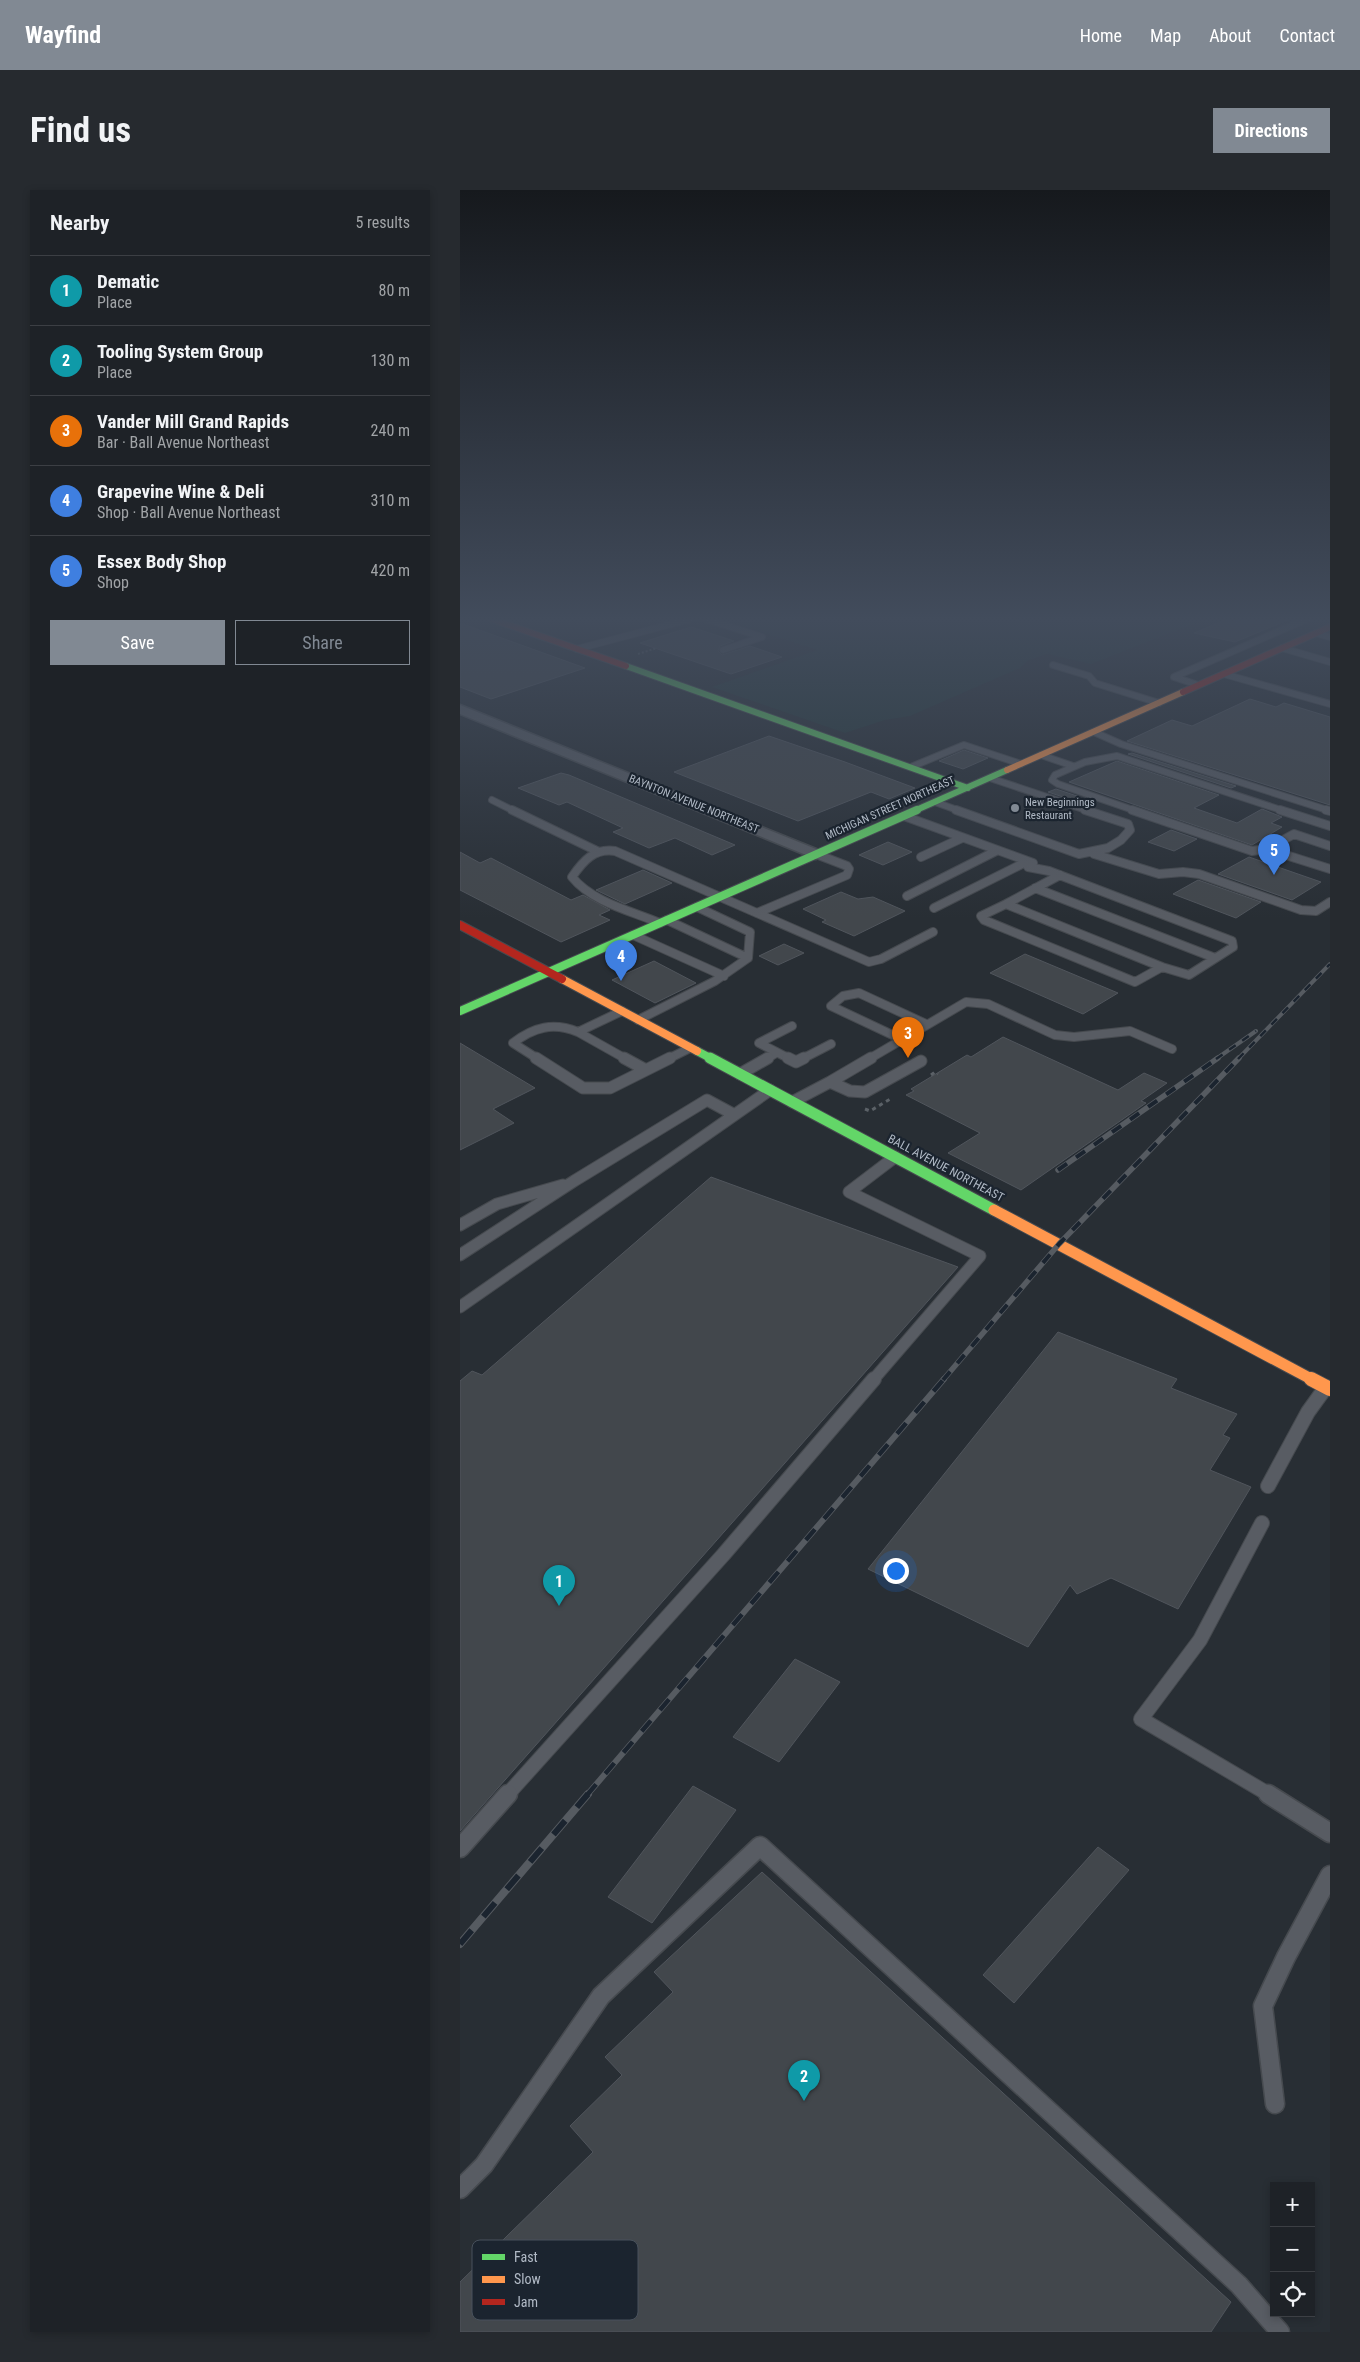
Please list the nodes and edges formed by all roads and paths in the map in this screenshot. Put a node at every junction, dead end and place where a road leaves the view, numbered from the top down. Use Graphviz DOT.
graph roads {
  1 [pos="482,718"];
  2 [pos="772,718"];
  3 [pos="1125,718"];
  4 [pos="1094,732"];
  5 [pos="1041,755"];
  6 [pos="1021,764"];
  7 [pos="1073,766"];
  8 [pos="911,767"];
  9 [pos="990,778"];
  10 [pos="968,788"];
  11 [pos="492,800"];
  12 [pos="936,802"];
  13 [pos="1330,811"];
  14 [pos="904,816"];
  15 [pos="1330,826"];
  16 [pos="1305,828"];
  17 [pos="962,838"];
  18 [pos="1330,846"];
  19 [pos="1267,849"];
  20 [pos="597,851"];
  21 [pos="996,851"];
  22 [pos="816,854"];
  23 [pos="1094,854"];
  24 [pos="921,857"];
  25 [pos="1026,862"];
  26 [pos="1330,869"];
  27 [pos="1060,875"];
  28 [pos="1035,888"];
  29 [pos="907,896"];
  30 [pos="718,897"];
  31 [pos="1330,902"];
  32 [pos="1006,904"];
  33 [pos="697,907"];
  34 [pos="934,908"];
  35 [pos="757,913"];
  36 [pos="663,922"];
  37 [pos="460,925"];
  38 [pos="933,932"];
  39 [pos="633,935"];
  40 [pos="748,958"];
  41 [pos="1215,958"];
  42 [pos="1162,967"];
  43 [pos="548,972"];
  44 [pos="724,976"];
  45 [pos="460,1011"];
  46 [pos="622,1011"];
  47 [pos="638,1020"];
  48 [pos="926,1024"];
  49 [pos="792,1026"];
  50 [pos="578,1032"];
  51 [pos="902,1039"];
  52 [pos="831,1044"];
  53 [pos="690,1048"];
  54 [pos="1172,1049"];
  55 [pos="776,1053"];
  56 [pos="921,1061"];
  57 [pos="646,1070"];
  58 [pos="740,1074"];
  59 [pos="830,1082"];
  60 [pos="770,1090"];
  61 [pos="792,1102"];
  62 [pos="733,1114"];
  63 [pos="895,1157"];
  64 [pos="574,1181"];
  65 [pos="460,1225"];
  66 [pos="460,1256"];
  67 [pos="460,1308"];
  68 [pos="1328,1388"];
  69 [pos="1268,1486"];
  70 [pos="1262,1523"];
  71 [pos="1330,1833"];
  72 [pos="460,1848"];
  73 [pos="1330,1875"];
  74 [pos="1275,2104"];
  75 [pos="460,2189"];
  76 [pos="1280,2332"];
  1 -- 22 [label="street, BAYNTON AVENUE NORTHEAST"];
  2 -- 8 [label="street"];
  3 -- 4 [label="street, MICHIGAN STREET NORTHEAST"];
  4 -- 5 [label="street, MICHIGAN STREET NORTHEAST"];
  4 -- 13 [label="lane"];
  5 -- 6 [label="street, MICHIGAN STREET NORTHEAST"];
  5 -- 7 [label="lane"];
  6 -- 8 [label="lane"];
  6 -- 9 [label="street, MICHIGAN STREET NORTHEAST"];
  7 -- 16 [label="lane"];
  7 -- 19 [label="lane"];
  8 -- 10 [label="street"];
  9 -- 10 [label="street, MICHIGAN STREET NORTHEAST"];
  9 -- 23 [label="lane"];
  10 -- 12 [label="street, MICHIGAN STREET NORTHEAST"];
  11 -- 20 [label="lane"];
  12 -- 14 [label="street, MICHIGAN STREET NORTHEAST"];
  12 -- 23 [label="lane"];
  14 -- 17 [label="lane"];
  14 -- 22 [label="street, MICHIGAN STREET NORTHEAST"];
  15 -- 16 [label="lane"];
  16 -- 18 [label="lane"];
  16 -- 19 [label="lane"];
  17 -- 21 [label="lane"];
  17 -- 24 [label="lane"];
  19 -- 26 [label="lane"];
  20 -- 30 [label="lane"];
  20 -- 36 [label="lane"];
  21 -- 25 [label="lane"];
  21 -- 29 [label="lane"];
  22 -- 30 [label="street, MICHIGAN STREET NORTHEAST"];
  22 -- 35 [label="lane"];
  23 -- 31 [label="lane"];
  25 -- 27 [label="lane"];
  25 -- 34 [label="lane"];
  27 -- 28 [label="lane"];
  27 -- 41 [label="lane"];
  28 -- 32 [label="lane"];
  28 -- 41 [label="lane"];
  30 -- 33 [label="street, MICHIGAN STREET NORTHEAST"];
  30 -- 35 [label="lane"];
  32 -- 42 [label="lane"];
  32 -- 42 [label="lane"];
  33 -- 36 [label="street, MICHIGAN STREET NORTHEAST"];
  33 -- 40 [label="lane"];
  35 -- 38 [label="lane"];
  36 -- 39 [label="street, MICHIGAN STREET NORTHEAST"];
  36 -- 40 [label="lane"];
  37 -- 43 [label="street, BALL AVENUE NORTHEAST"];
  39 -- 43 [label="street, MICHIGAN STREET NORTHEAST"];
  39 -- 44 [label="lane"];
  40 -- 44 [label="lane"];
  41 -- 42 [label="lane"];
  43 -- 45 [label="street, MICHIGAN STREET NORTHEAST"];
  43 -- 46 [label="street, BALL AVENUE NORTHEAST"];
  44 -- 47 [label="lane"];
  46 -- 47 [label="street, BALL AVENUE NORTHEAST"];
  46 -- 50 [label="lane"];
  47 -- 53 [label="street, BALL AVENUE NORTHEAST"];
  48 -- 51 [label="lane"];
  48 -- 51 [label="lane"];
  48 -- 54 [label="lane"];
  49 -- 55 [label="lane"];
  50 -- 57 [label="lane"];
  50 -- 57 [label="lane"];
  51 -- 59 [label="lane"];
  52 -- 55 [label="lane"];
  53 -- 57 [label="lane"];
  53 -- 58 [label="street, BALL AVENUE NORTHEAST"];
  55 -- 58 [label="lane"];
  56 -- 59 [label="lane"];
  58 -- 60 [label="street, BALL AVENUE NORTHEAST"];
  59 -- 61 [label="lane"];
  60 -- 61 [label="street, BALL AVENUE NORTHEAST"];
  60 -- 62 [label="lane"];
  61 -- 63 [label="street, BALL AVENUE NORTHEAST"];
  62 -- 64 [label="lane"];
  62 -- 67 [label="lane"];
  63 -- 68 [label="street, BALL AVENUE NORTHEAST"];
  63 -- 72 [label="lane"];
  64 -- 65 [label="lane"];
  64 -- 66 [label="lane"];
  68 -- 69 [label="lane"];
  70 -- 71 [label="lane"];
  73 -- 74 [label="lane"];
  75 -- 76 [label="lane"];
}
